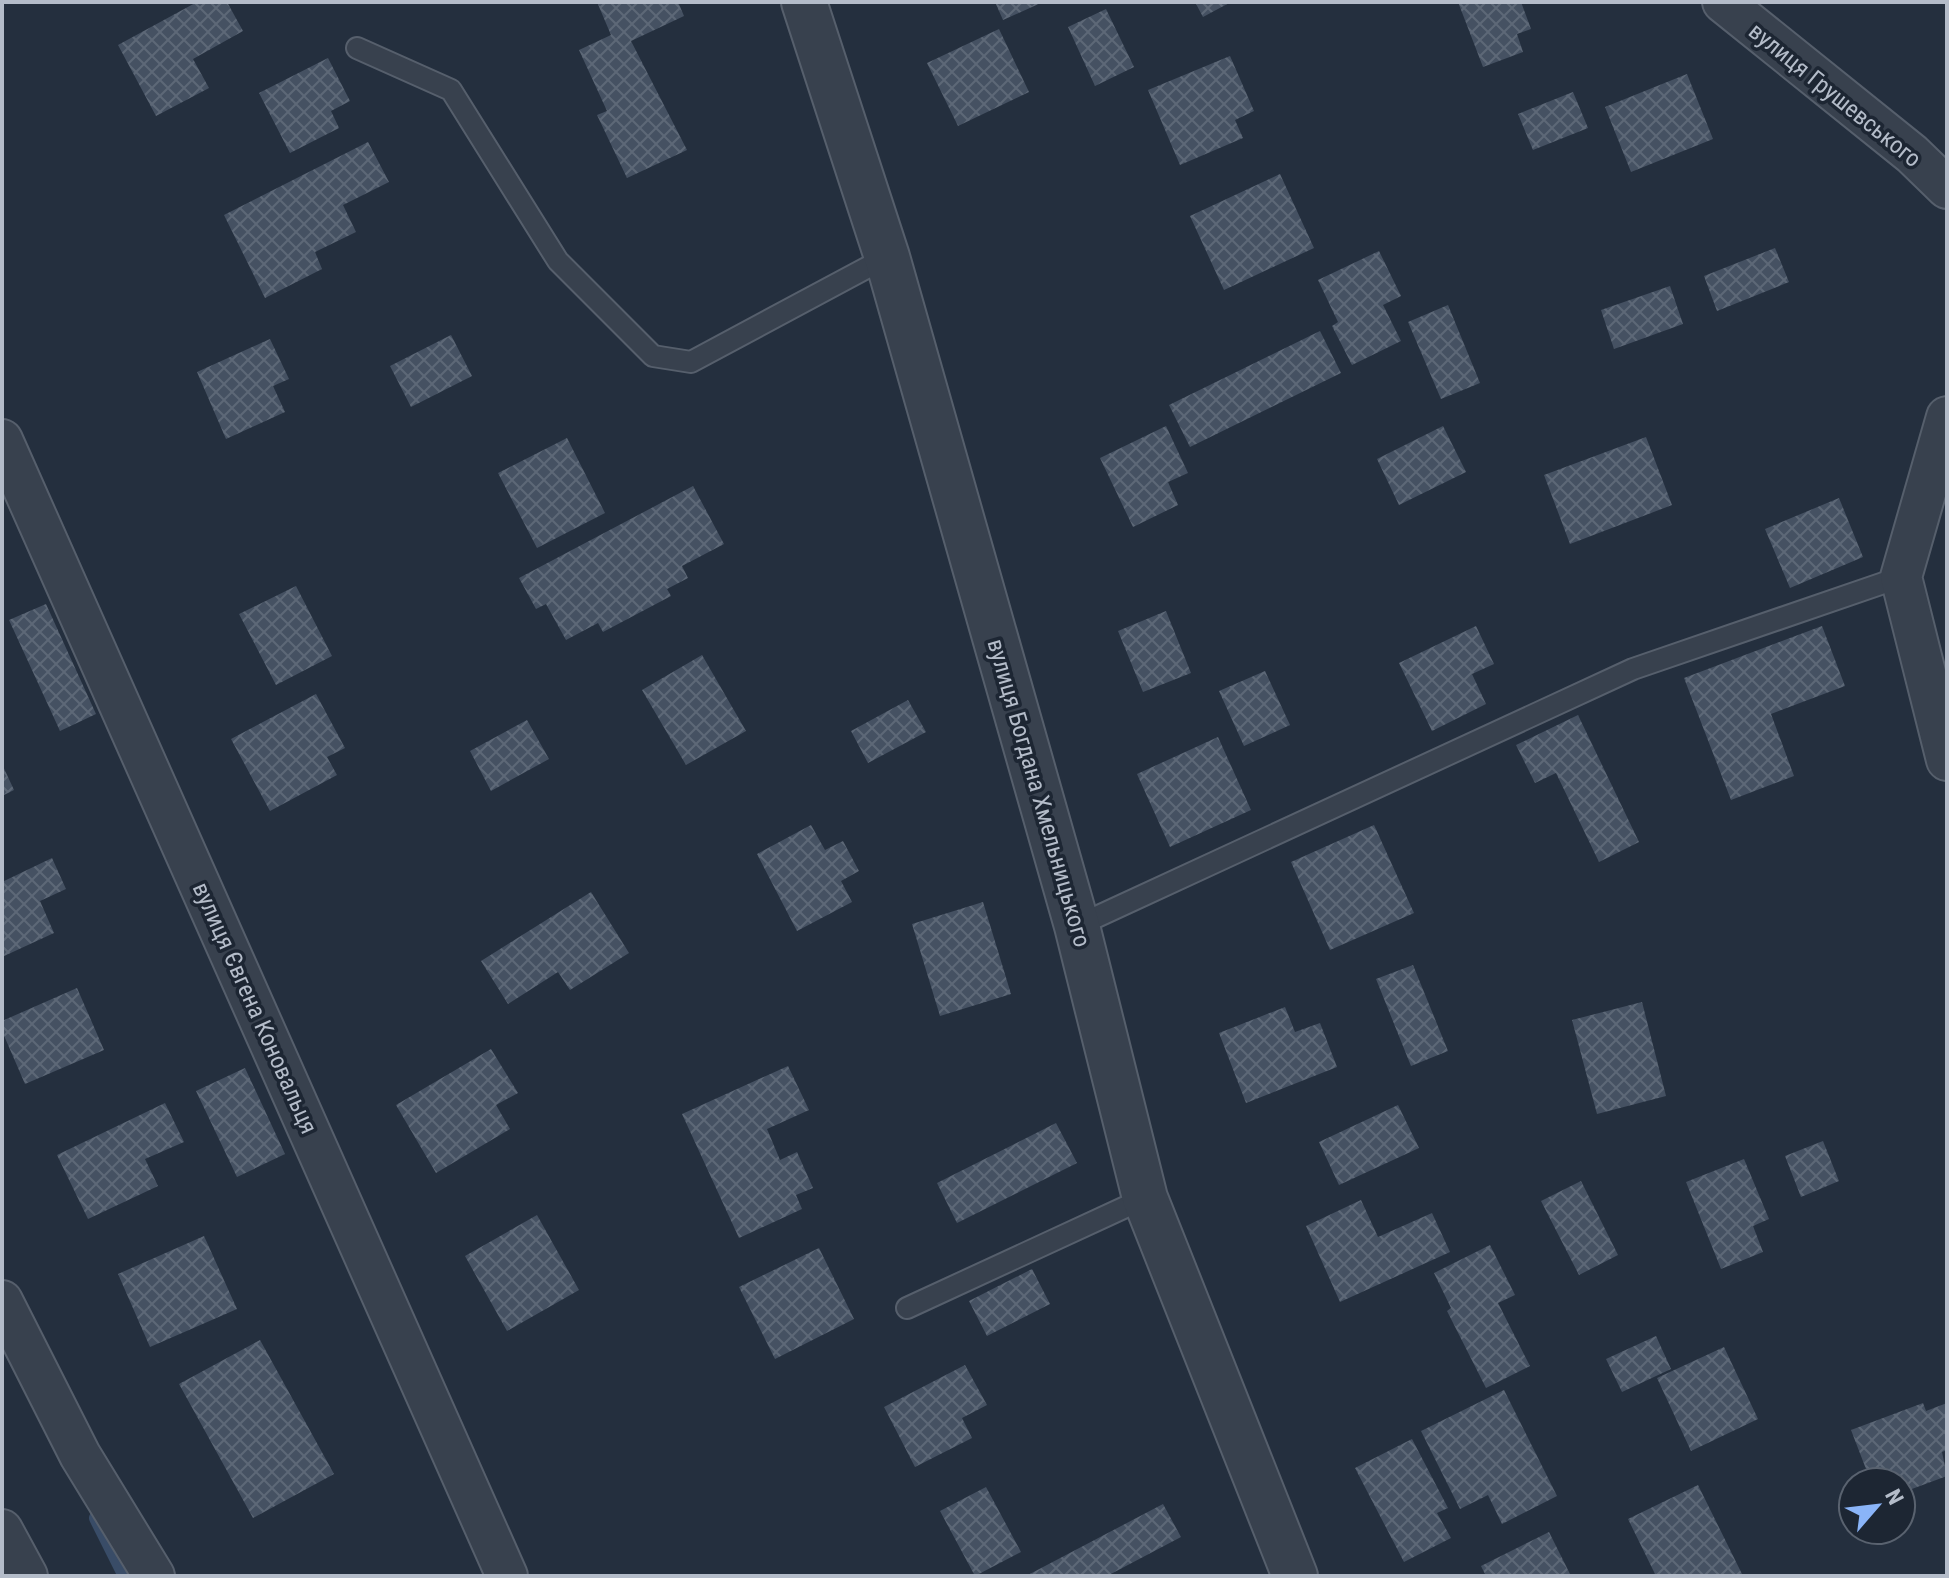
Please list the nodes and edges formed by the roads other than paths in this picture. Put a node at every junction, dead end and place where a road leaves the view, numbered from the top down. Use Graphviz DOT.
graph roads {
  1 [pos="804,2"];
  2 [pos="1723,2"];
  3 [pos="357,48"];
  4 [pos="1947,188"];
  5 [pos="887,257"];
  6 [pos="1947,417"];
  7 [pos="2,440"];
  8 [pos="1901,577"];
  9 [pos="1947,760"];
  10 [pos="1077,926"];
  11 [pos="1145,1198"];
  12 [pos="2,1301"];
  13 [pos="907,1308"];
  14 [pos="2,1530"];
  15 [pos="27,1576"];
  16 [pos="154,1576"];
  17 [pos="507,1576"];
  18 [pos="1295,1576"];
  1 -- 5 [label="street, вулиця Богдана Хмельницького"];
  2 -- 4 [label="street, вулиця Грушевського"];
  3 -- 5 [label="lane"];
  5 -- 10 [label="street, вулиця Богдана Хмельницького"];
  6 -- 8 [label="street"];
  7 -- 17 [label="street, вулиця Євгена Коновальця"];
  8 -- 9 [label="street"];
  8 -- 10 [label="lane"];
  10 -- 11 [label="street, вулиця Богдана Хмельницького"];
  11 -- 13 [label="lane"];
  11 -- 18 [label="street, вулиця Богдана Хмельницького"];
  12 -- 16 [label="street"];
  14 -- 15 [label="street"];
}
